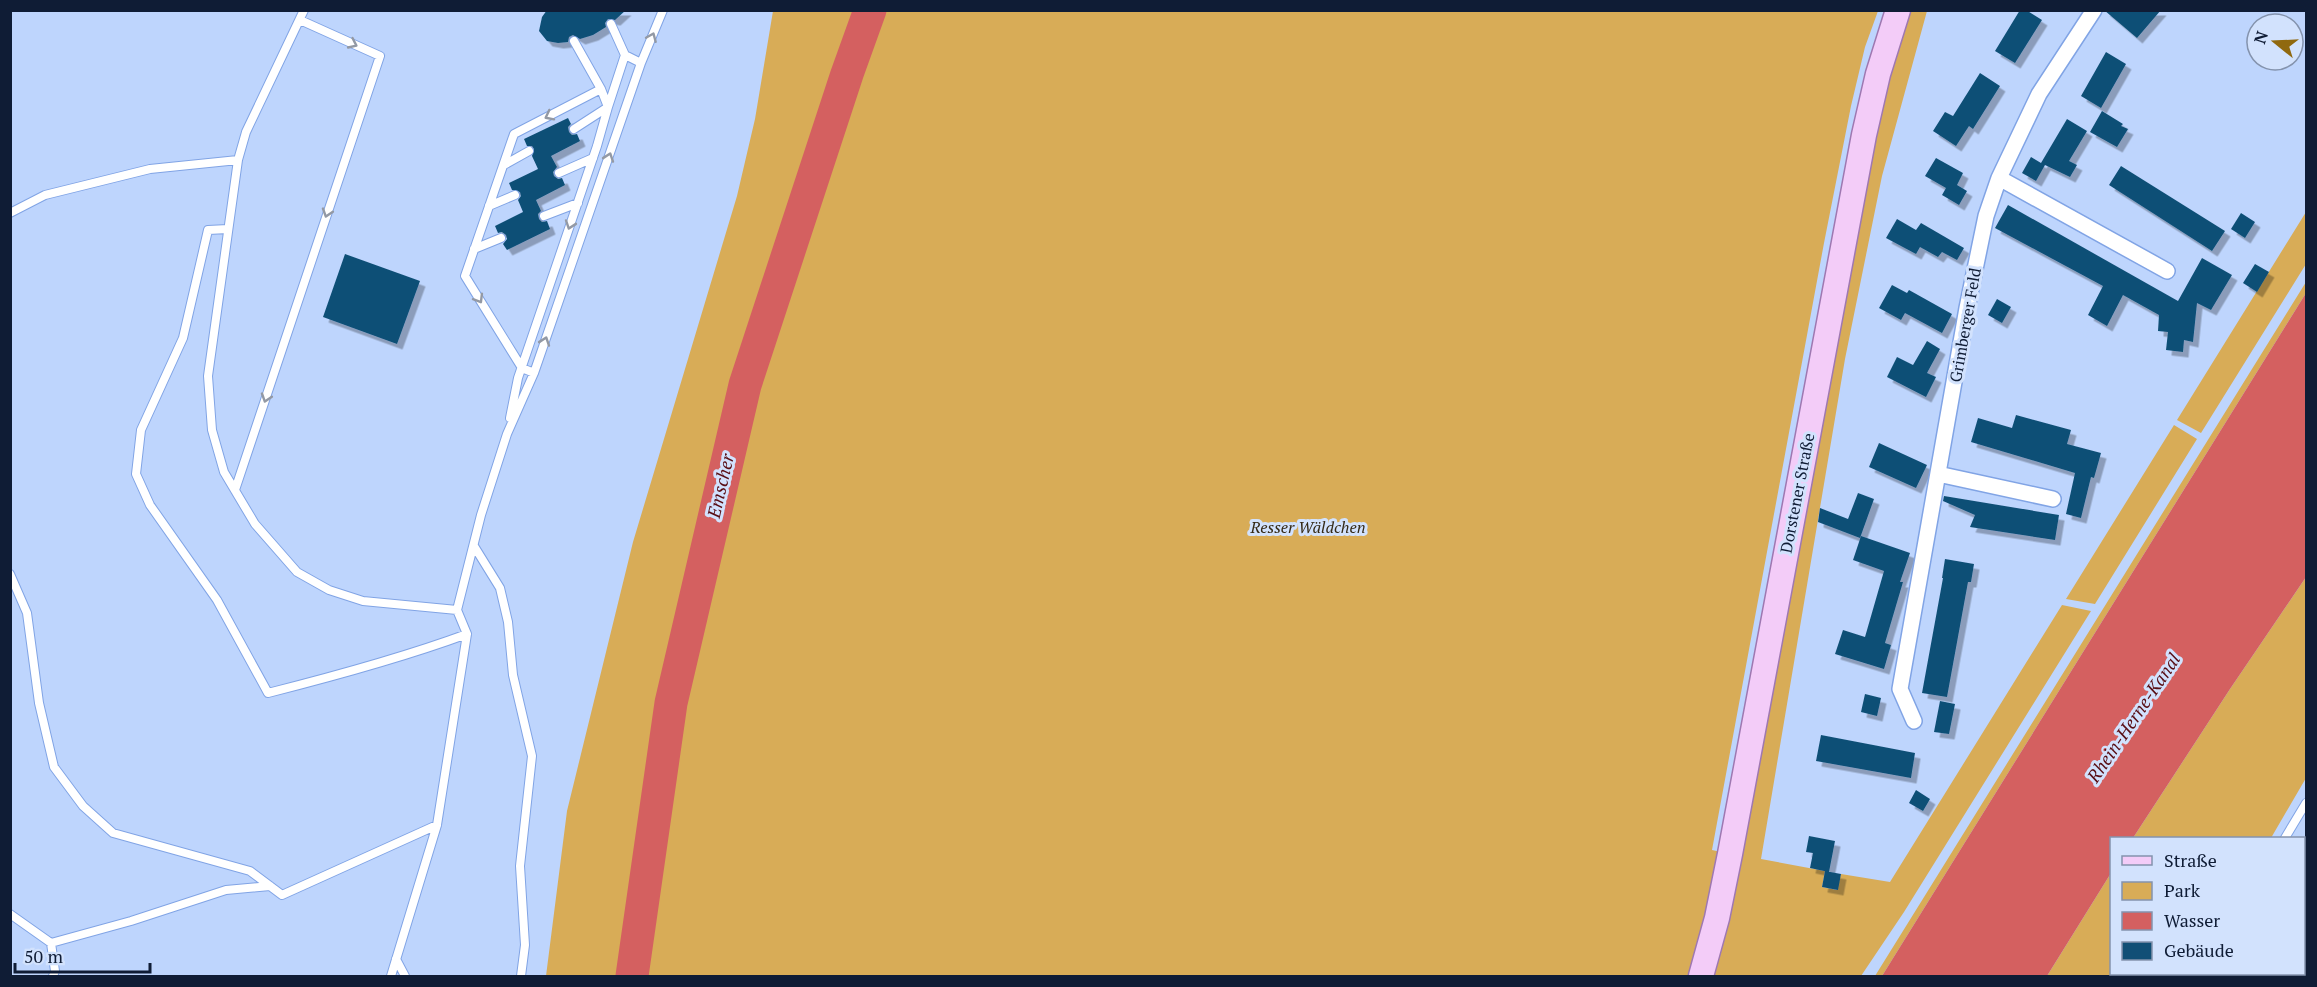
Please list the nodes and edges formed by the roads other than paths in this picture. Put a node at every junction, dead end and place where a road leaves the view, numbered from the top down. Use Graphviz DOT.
graph roads {
  1 [pos="304,10"];
  2 [pos="663,10"];
  3 [pos="1898,10"];
  4 [pos="2094,10"];
  5 [pos="300,20"];
  6 [pos="611,24"];
  7 [pos="574,41"];
  8 [pos="625,55"];
  9 [pos="641,63"];
  10 [pos="601,89"];
  11 [pos="608,107"];
  12 [pos="574,129"];
  13 [pos="530,151"];
  14 [pos="593,158"];
  15 [pos="238,160"];
  16 [pos="504,165"];
  17 [pos="560,173"];
  18 [pos="1999,178"];
  19 [pos="515,195"];
  20 [pos="578,203"];
  21 [pos="489,206"];
  22 [pos="10,213"];
  23 [pos="544,216"];
  24 [pos="228,229"];
  25 [pos="501,238"];
  26 [pos="474,249"];
  27 [pos="2167,271"];
  28 [pos="522,368"];
  29 [pos="534,373"];
  30 [pos="507,434"];
  31 [pos="1938,474"];
  32 [pos="235,490"];
  33 [pos="2053,499"];
  34 [pos="474,546"];
  35 [pos="10,574"];
  36 [pos="457,610"];
  37 [pos="466,634"];
  38 [pos="1914,721"];
  39 [pos="2307,803"];
  40 [pos="436,825"];
  41 [pos="2286,837"];
  42 [pos="270,886"];
  43 [pos="10,915"];
  44 [pos="51,943"];
  45 [pos="396,959"];
  46 [pos="52,976"];
  47 [pos="391,976"];
  48 [pos="405,976"];
  49 [pos="521,976"];
  50 [pos="1701,976"];
  1 -- 5 [label="lane"];
  9 -- 2 [label="lane, one-way"];
  3 -- 50 [label="main road, Dorstener Straße"];
  4 -- 18 [label="street, Grimberger Feld"];
  5 -- 15 [label="lane"];
  5 -- 32 [label="lane, one-way"];
  6 -- 8 [label="lane"];
  7 -- 10 [label="lane"];
  8 -- 9 [label="lane"];
  8 -- 11 [label="lane"];
  29 -- 9 [label="lane, one-way"];
  10 -- 11 [label="lane"];
  10 -- 16 [label="lane, one-way"];
  11 -- 12 [label="lane"];
  11 -- 14 [label="lane"];
  13 -- 16 [label="lane"];
  14 -- 17 [label="lane"];
  14 -- 20 [label="lane"];
  15 -- 22 [label="lane"];
  15 -- 24 [label="lane"];
  16 -- 21 [label="lane"];
  18 -- 27 [label="street"];
  18 -- 31 [label="street, Grimberger Feld"];
  19 -- 21 [label="lane"];
  20 -- 23 [label="lane"];
  20 -- 28 [label="lane, one-way"];
  21 -- 26 [label="lane"];
  24 -- 32 [label="lane"];
  24 -- 37 [label="lane"];
  25 -- 26 [label="lane"];
  26 -- 28 [label="lane, one-way"];
  28 -- 29 [label="lane"];
  28 -- 30 [label="lane"];
  29 -- 30 [label="lane"];
  30 -- 34 [label="lane"];
  31 -- 33 [label="street"];
  31 -- 38 [label="street, Grimberger Feld"];
  32 -- 36 [label="lane"];
  34 -- 36 [label="lane"];
  34 -- 49 [label="lane"];
  35 -- 42 [label="lane"];
  36 -- 37 [label="lane"];
  37 -- 40 [label="lane"];
  39 -- 41 [label="lane"];
  40 -- 42 [label="lane"];
  40 -- 45 [label="lane"];
  42 -- 44 [label="lane"];
  43 -- 44 [label="lane"];
  44 -- 46 [label="lane"];
  45 -- 47 [label="lane"];
  45 -- 48 [label="lane"];
}
